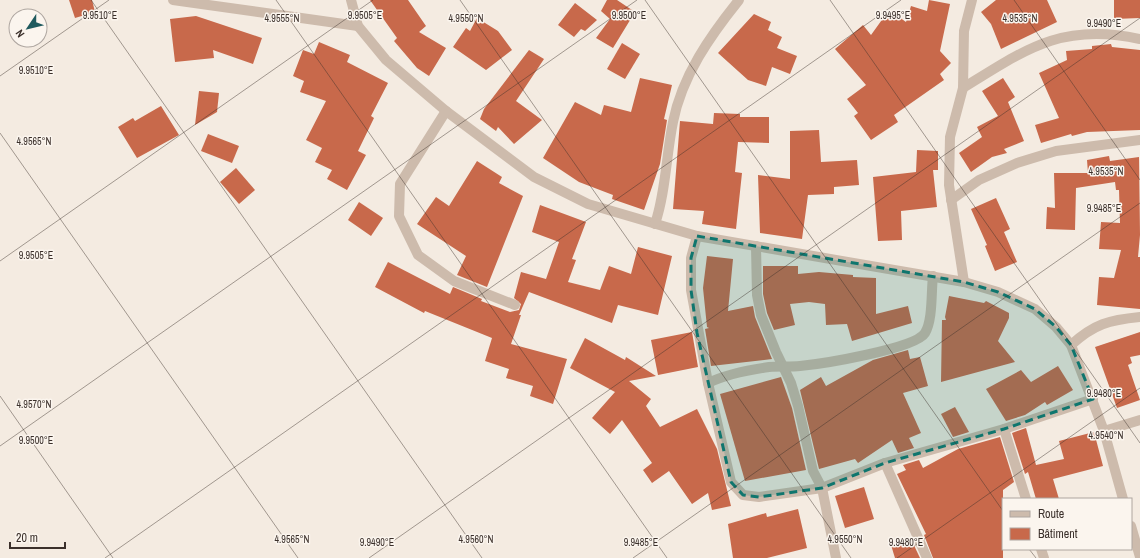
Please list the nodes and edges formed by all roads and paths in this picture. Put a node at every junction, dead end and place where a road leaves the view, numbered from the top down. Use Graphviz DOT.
graph roads {
  1 [pos="173,0"];
  2 [pos="351,0"];
  3 [pos="739,0"];
  4 [pos="972,0"];
  5 [pos="358,26"];
  6 [pos="1140,39"];
  7 [pos="963,88"];
  8 [pos="446,111"];
  9 [pos="1140,140"];
  10 [pos="951,200"];
  11 [pos="655,224"];
  12 [pos="697,236"];
  13 [pos="756,246"];
  14 [pos="933,276"];
  15 [pos="964,282"];
  16 [pos="515,305"];
  17 [pos="1140,317"];
  18 [pos="1071,345"];
  19 [pos="783,367"];
  20 [pos="708,383"];
  21 [pos="1093,399"];
  22 [pos="1140,420"];
  23 [pos="1004,429"];
  24 [pos="1104,431"];
  25 [pos="885,463"];
  26 [pos="822,488"];
  27 [pos="1026,498"];
  28 [pos="1123,498"];
  29 [pos="1135,532"];
  30 [pos="1140,557"];
  31 [pos="836,558"];
  32 [pos="927,558"];
  1 -- 5 [label="street"];
  2 -- 5 [label="street"];
  3 -- 11 [label="street"];
  4 -- 7 [label="street"];
  5 -- 8 [label="street"];
  6 -- 7 [label="street"];
  7 -- 10 [label="street"];
  8 -- 11 [label="street"];
  8 -- 16 [label="street"];
  9 -- 10 [label="street"];
  10 -- 15 [label="street"];
  11 -- 12 [label="street"];
  12 -- 13 [label="street"];
  12 -- 20 [label="street"];
  13 -- 14 [label="street"];
  13 -- 19 [label="street"];
  14 -- 15 [label="street"];
  14 -- 19 [label="street"];
  15 -- 18 [label="street"];
  17 -- 18 [label="street"];
  18 -- 21 [label="street"];
  19 -- 20 [label="street"];
  19 -- 26 [label="street"];
  20 -- 26 [label="street"];
  21 -- 23 [label="street"];
  21 -- 24 [label="street"];
  22 -- 24 [label="street"];
  23 -- 25 [label="street"];
  23 -- 27 [label="street"];
  24 -- 28 [label="street"];
  25 -- 26 [label="street"];
  25 -- 32 [label="street"];
  26 -- 31 [label="street"];
  29 -- 30 [label="street"];
}
